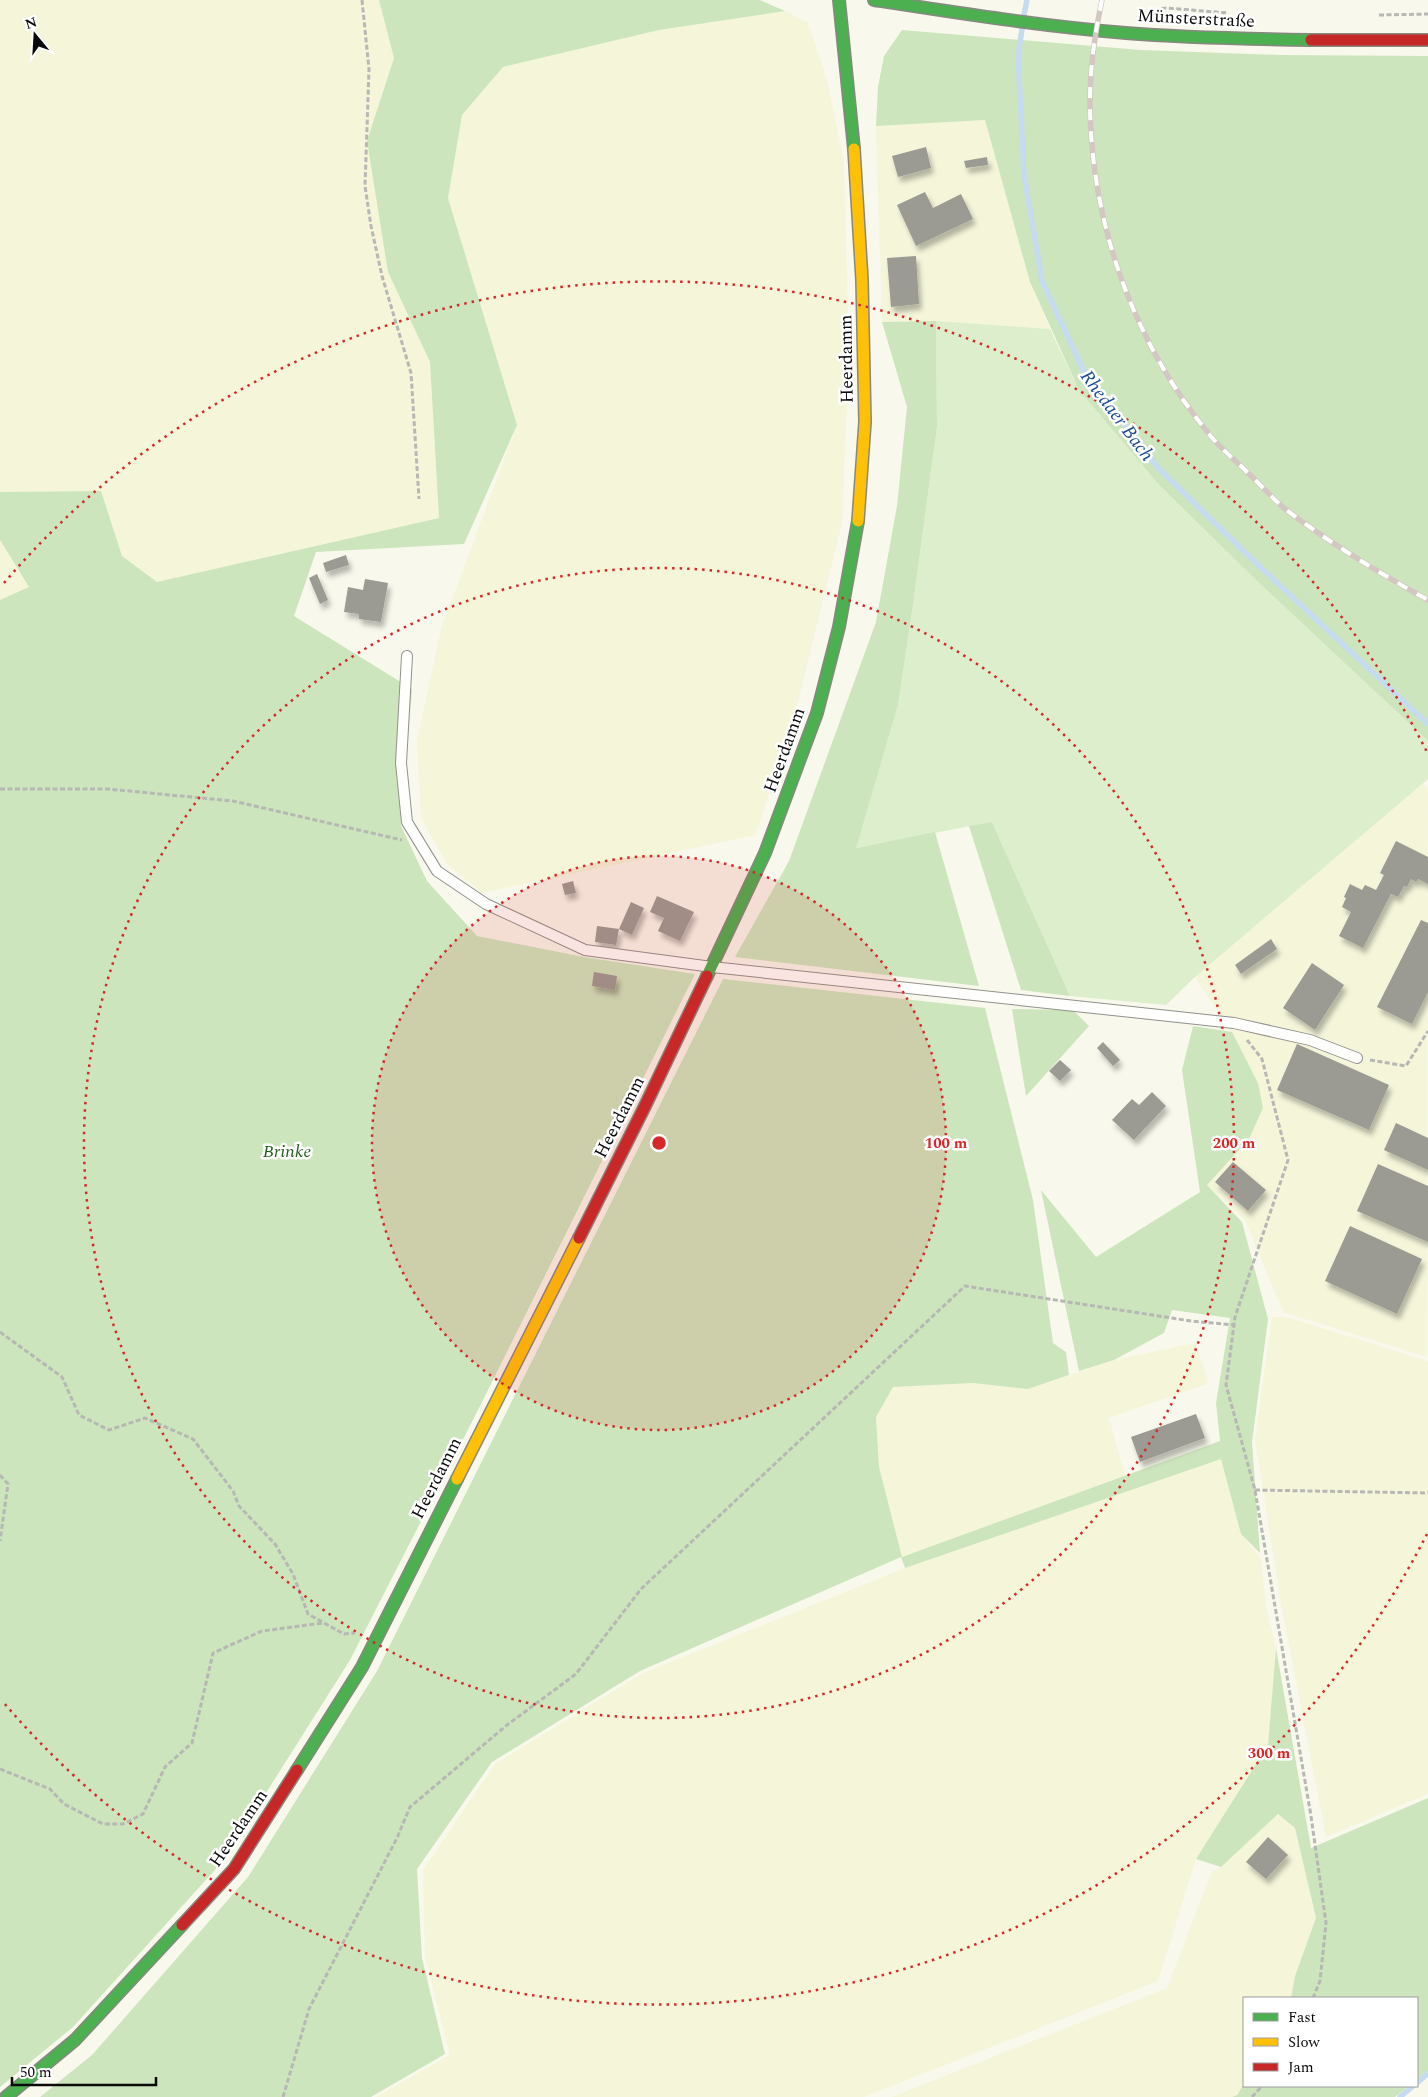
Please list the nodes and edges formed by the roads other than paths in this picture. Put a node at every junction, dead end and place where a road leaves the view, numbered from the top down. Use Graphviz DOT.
graph roads {
  1 [pos="838,0"];
  2 [pos="874,0"];
  3 [pos="1428,40"];
  4 [pos="407,656"];
  5 [pos="712,967"];
  6 [pos="1357,1058"];
  7 [pos="6,2097"];
  1 -- 5 [label="street, Heerdamm"];
  2 -- 3 [label="street, Münsterstraße"];
  4 -- 5 [label="lane"];
  5 -- 6 [label="lane"];
  5 -- 7 [label="street, Heerdamm"];
}
